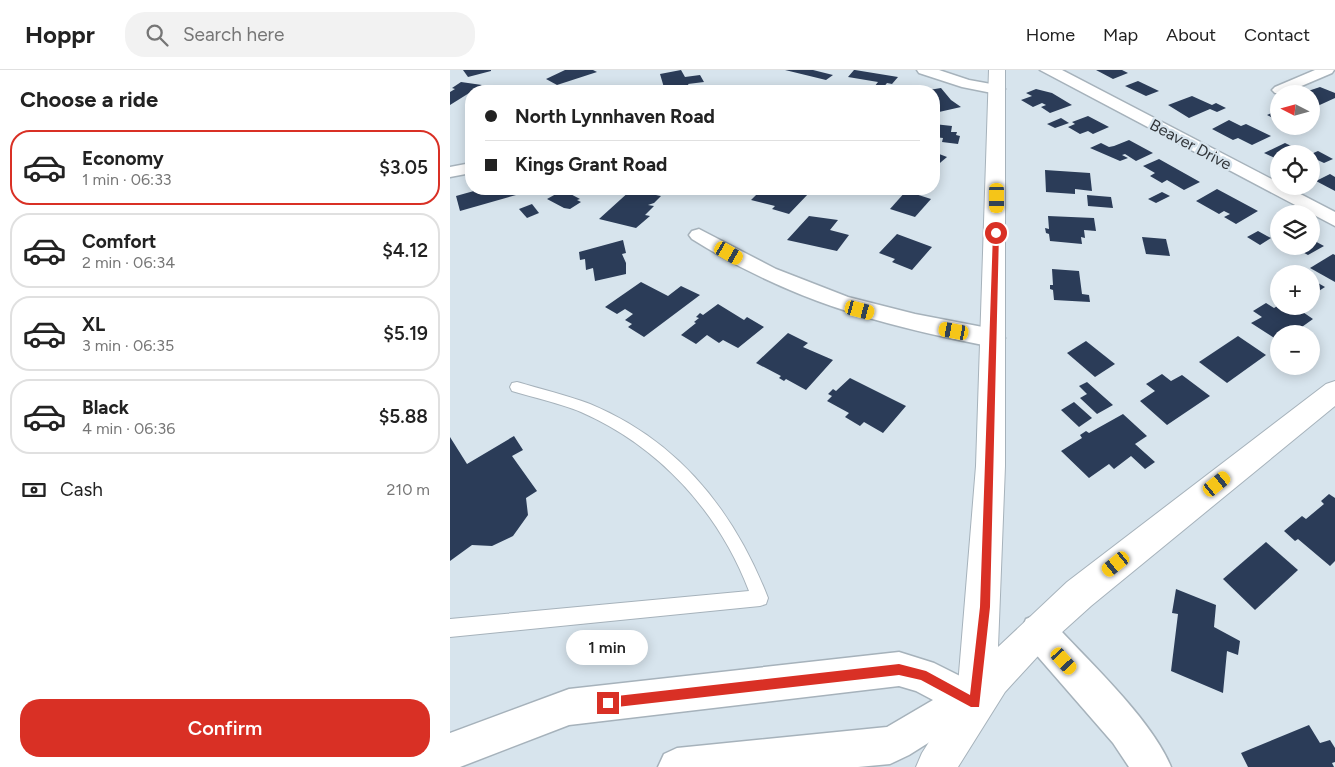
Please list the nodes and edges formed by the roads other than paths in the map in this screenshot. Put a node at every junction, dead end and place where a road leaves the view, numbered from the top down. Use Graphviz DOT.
graph roads {
  1 [pos="924,70"];
  2 [pos="1047,70"];
  3 [pos="1327,70"];
  4 [pos="1335,73"];
  5 [pos="997,80"];
  6 [pos="1292,85"];
  7 [pos="465,169"];
  8 [pos="450,172"];
  9 [pos="1335,220"];
  10 [pos="699,235"];
  11 [pos="993,338"];
  12 [pos="517,387"];
  13 [pos="1335,391"];
  14 [pos="450,628"];
  15 [pos="1038,631"];
  16 [pos="975,704"];
  17 [pos="450,752"];
  18 [pos="677,767"];
  19 [pos="936,767"];
  20 [pos="1152,767"];
  1 -- 5 [label="street"];
  2 -- 9 [label="street, Beaver Drive"];
  3 -- 4 [label="street"];
  3 -- 6 [label="street"];
  5 -- 11 [label="street"];
  7 -- 8 [label="street"];
  10 -- 11 [label="street"];
  11 -- 16 [label="street"];
  12 -- 14 [label="lane"];
  13 -- 15 [label="street"];
  15 -- 16 [label="street"];
  15 -- 20 [label="street"];
  16 -- 17 [label="street"];
  16 -- 18 [label="street"];
  16 -- 19 [label="street"];
}
